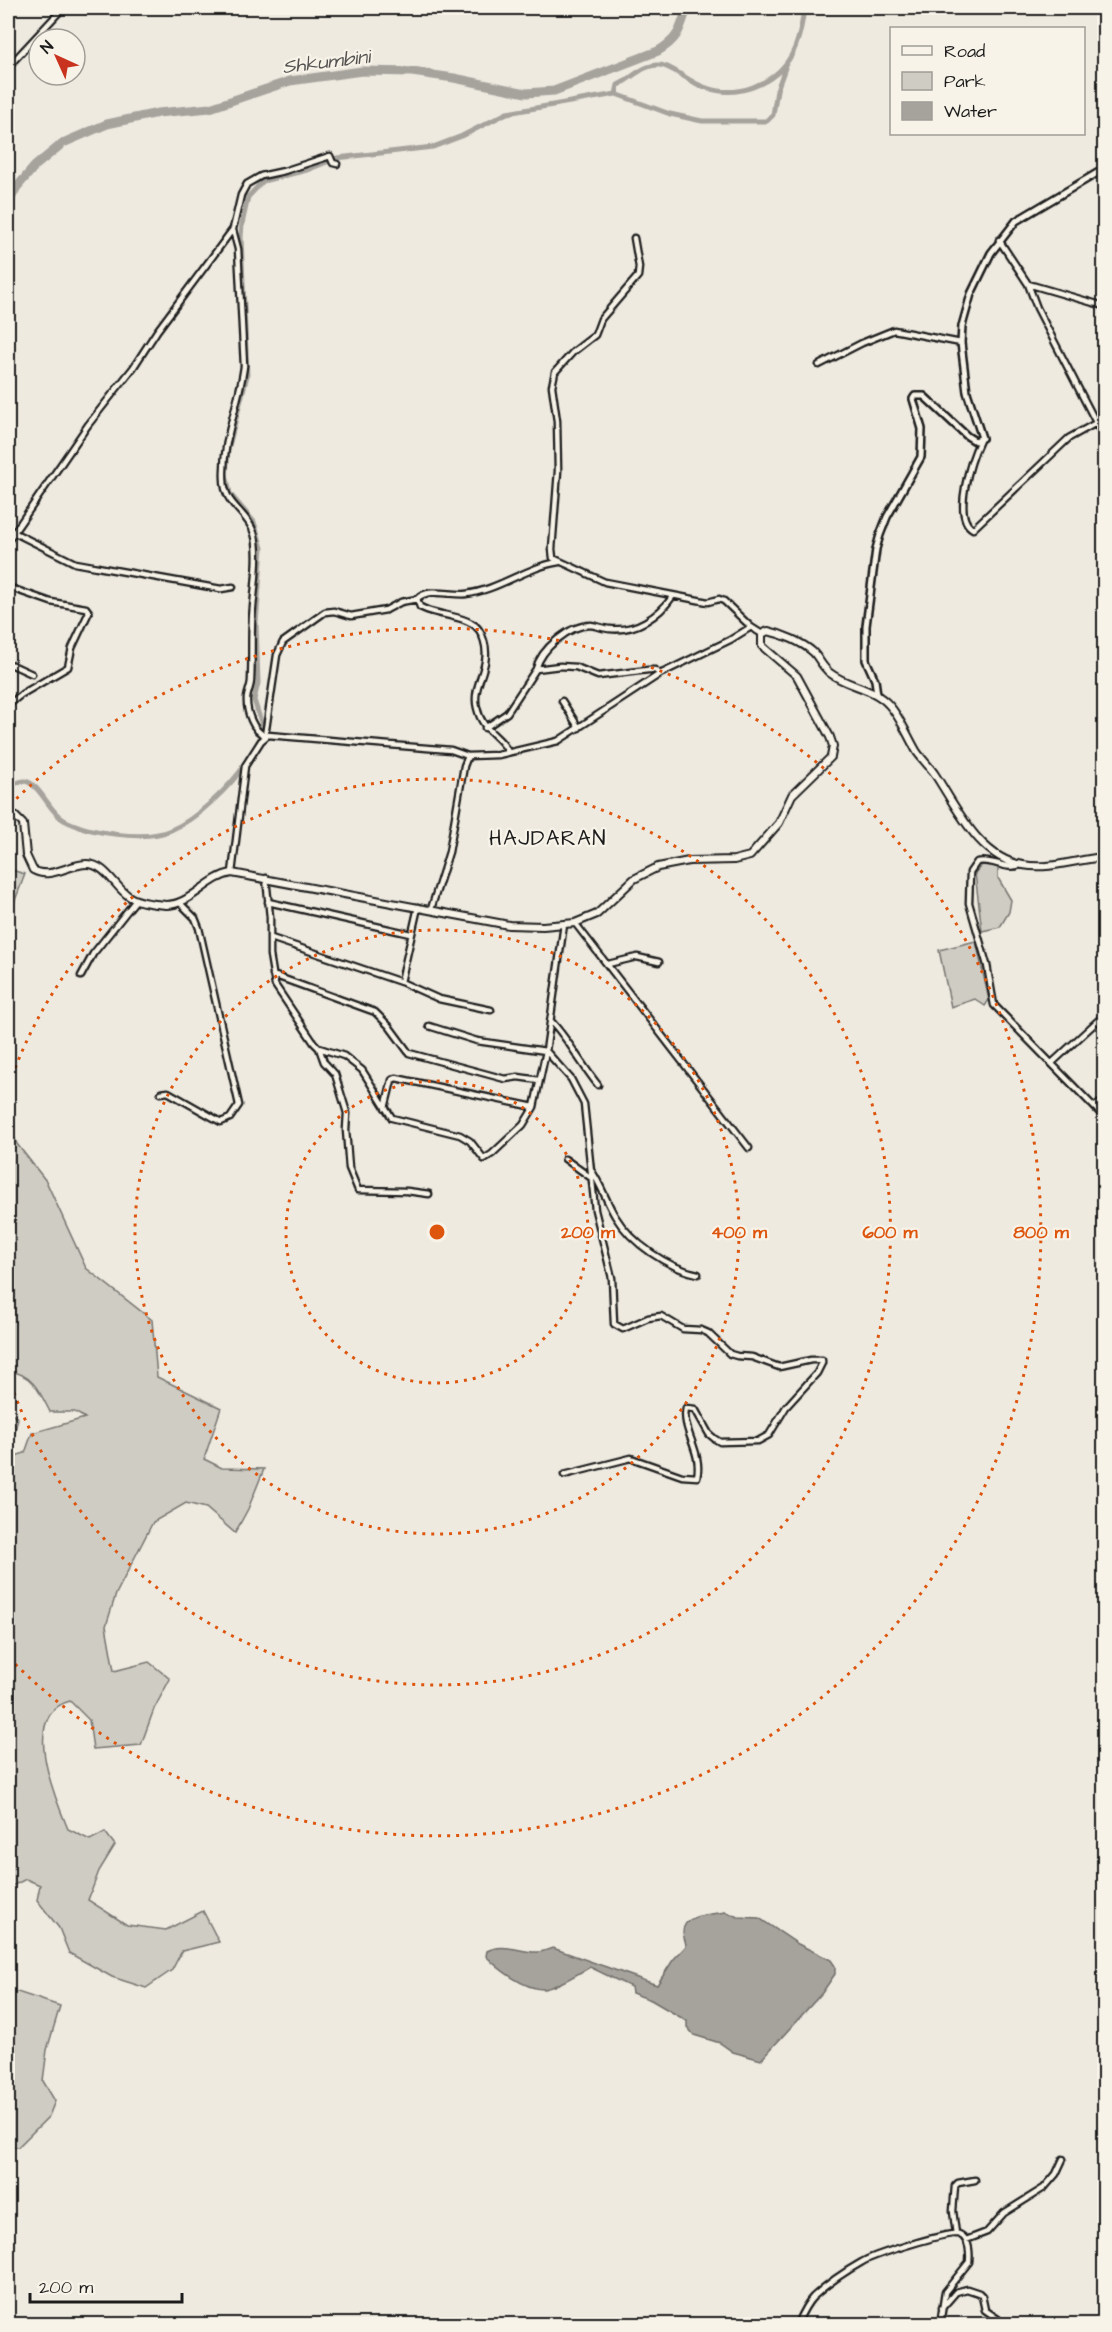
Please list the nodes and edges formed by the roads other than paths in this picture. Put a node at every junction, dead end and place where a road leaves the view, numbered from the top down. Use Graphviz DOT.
graph roads {
  1 [pos="63,8"];
  2 [pos="8,67"];
  3 [pos="333,161"];
  4 [pos="1104,169"];
  5 [pos="232,230"];
  6 [pos="634,238"];
  7 [pos="999,240"];
  8 [pos="1028,284"];
  9 [pos="1104,306"];
  10 [pos="961,343"];
  11 [pos="819,365"];
  12 [pos="1096,423"];
  13 [pos="1104,438"];
  14 [pos="980,440"];
  15 [pos="13,532"];
  16 [pos="8,541"];
  17 [pos="559,562"];
  18 [pos="8,587"];
  19 [pos="233,587"];
  20 [pos="673,596"];
  21 [pos="417,599"];
  22 [pos="750,627"];
  23 [pos="762,634"];
  24 [pos="8,663"];
  25 [pos="536,669"];
  26 [pos="32,674"];
  27 [pos="660,674"];
  28 [pos="877,694"];
  29 [pos="561,701"];
  30 [pos="8,705"];
  31 [pos="485,728"];
  32 [pos="579,728"];
  33 [pos="263,735"];
  34 [pos="508,752"];
  35 [pos="468,756"];
  36 [pos="8,814"];
  37 [pos="1104,857"];
  38 [pos="1020,865"];
  39 [pos="232,873"];
  40 [pos="266,878"];
  41 [pos="136,900"];
  42 [pos="178,902"];
  43 [pos="268,902"];
  44 [pos="418,907"];
  45 [pos="431,909"];
  46 [pos="575,923"];
  47 [pos="564,924"];
  48 [pos="411,934"];
  49 [pos="271,938"];
  50 [pos="659,962"];
  51 [pos="608,964"];
  52 [pos="273,975"];
  53 [pos="81,976"];
  54 [pos="401,982"];
  55 [pos="491,1010"];
  56 [pos="1104,1016"];
  57 [pos="550,1021"];
  58 [pos="429,1026"];
  59 [pos="319,1048"];
  60 [pos="546,1051"];
  61 [pos="1053,1062"];
  62 [pos="539,1080"];
  63 [pos="598,1085"];
  64 [pos="161,1093"];
  65 [pos="1104,1101"];
  66 [pos="1095,1106"];
  67 [pos="534,1107"];
  68 [pos="385,1108"];
  69 [pos="1104,1117"];
  70 [pos="749,1148"];
  71 [pos="565,1159"];
  72 [pos="591,1170"];
  73 [pos="590,1177"];
  74 [pos="429,1194"];
  75 [pos="698,1274"];
  76 [pos="564,1475"];
  77 [pos="1063,2160"];
  78 [pos="975,2180"];
  79 [pos="956,2234"];
  80 [pos="966,2240"];
  81 [pos="942,2308"];
  82 [pos="797,2325"];
  83 [pos="940,2325"];
  84 [pos="1000,2325"];
  1 -- 2 [label="street"];
  3 -- 5 [label="street"];
  4 -- 7 [label="street"];
  5 -- 15 [label="street"];
  5 -- 33 [label="street"];
  6 -- 17 [label="street"];
  7 -- 8 [label="street"];
  7 -- 10 [label="street"];
  8 -- 9 [label="street"];
  8 -- 12 [label="street"];
  10 -- 11 [label="street"];
  10 -- 14 [label="street"];
  12 -- 13 [label="street"];
  12 -- 14 [label="street"];
  14 -- 28 [label="street"];
  15 -- 16 [label="street"];
  15 -- 19 [label="street"];
  17 -- 20 [label="street"];
  17 -- 21 [label="street"];
  18 -- 30 [label="street"];
  20 -- 22 [label="street"];
  20 -- 25 [label="street"];
  21 -- 31 [label="street"];
  21 -- 33 [label="street"];
  22 -- 23 [label="street"];
  22 -- 27 [label="street"];
  23 -- 28 [label="main road"];
  23 -- 46 [label="main road"];
  24 -- 26 [label="street"];
  25 -- 27 [label="street"];
  25 -- 31 [label="street"];
  27 -- 32 [label="street"];
  28 -- 38 [label="main road"];
  29 -- 32 [label="street"];
  31 -- 34 [label="street"];
  32 -- 34 [label="street"];
  33 -- 35 [label="street"];
  33 -- 39 [label="street"];
  34 -- 35 [label="street"];
  35 -- 45 [label="street"];
  36 -- 41 [label="main road"];
  37 -- 38 [label="main road"];
  38 -- 61 [label="street"];
  39 -- 40 [label="main road"];
  39 -- 42 [label="main road"];
  40 -- 43 [label="street"];
  40 -- 44 [label="main road"];
  41 -- 42 [label="main road"];
  41 -- 53 [label="street"];
  42 -- 64 [label="street"];
  43 -- 48 [label="street"];
  43 -- 49 [label="street"];
  44 -- 45 [label="main road"];
  44 -- 48 [label="street"];
  45 -- 47 [label="main road"];
  46 -- 47 [label="main road"];
  46 -- 51 [label="street"];
  47 -- 57 [label="street"];
  48 -- 54 [label="street"];
  49 -- 52 [label="street"];
  49 -- 54 [label="street"];
  50 -- 51 [label="street"];
  51 -- 70 [label="street"];
  52 -- 59 [label="street"];
  52 -- 62 [label="street"];
  54 -- 55 [label="street"];
  56 -- 61 [label="street"];
  57 -- 60 [label="street"];
  57 -- 63 [label="street"];
  58 -- 60 [label="street"];
  59 -- 68 [label="street"];
  59 -- 74 [label="street"];
  60 -- 62 [label="street"];
  60 -- 72 [label="street"];
  61 -- 66 [label="street"];
  62 -- 67 [label="street"];
  65 -- 66 [label="street"];
  66 -- 69 [label="street"];
  67 -- 68 [label="street"];
  67 -- 68 [label="street"];
  71 -- 73 [label="street"];
  72 -- 73 [label="street"];
  72 -- 75 [label="street"];
  73 -- 76 [label="street"];
  77 -- 80 [label="street"];
  78 -- 79 [label="street"];
  79 -- 80 [label="street"];
  79 -- 82 [label="street"];
  80 -- 81 [label="street"];
  81 -- 83 [label="street"];
  81 -- 84 [label="street"];
}
